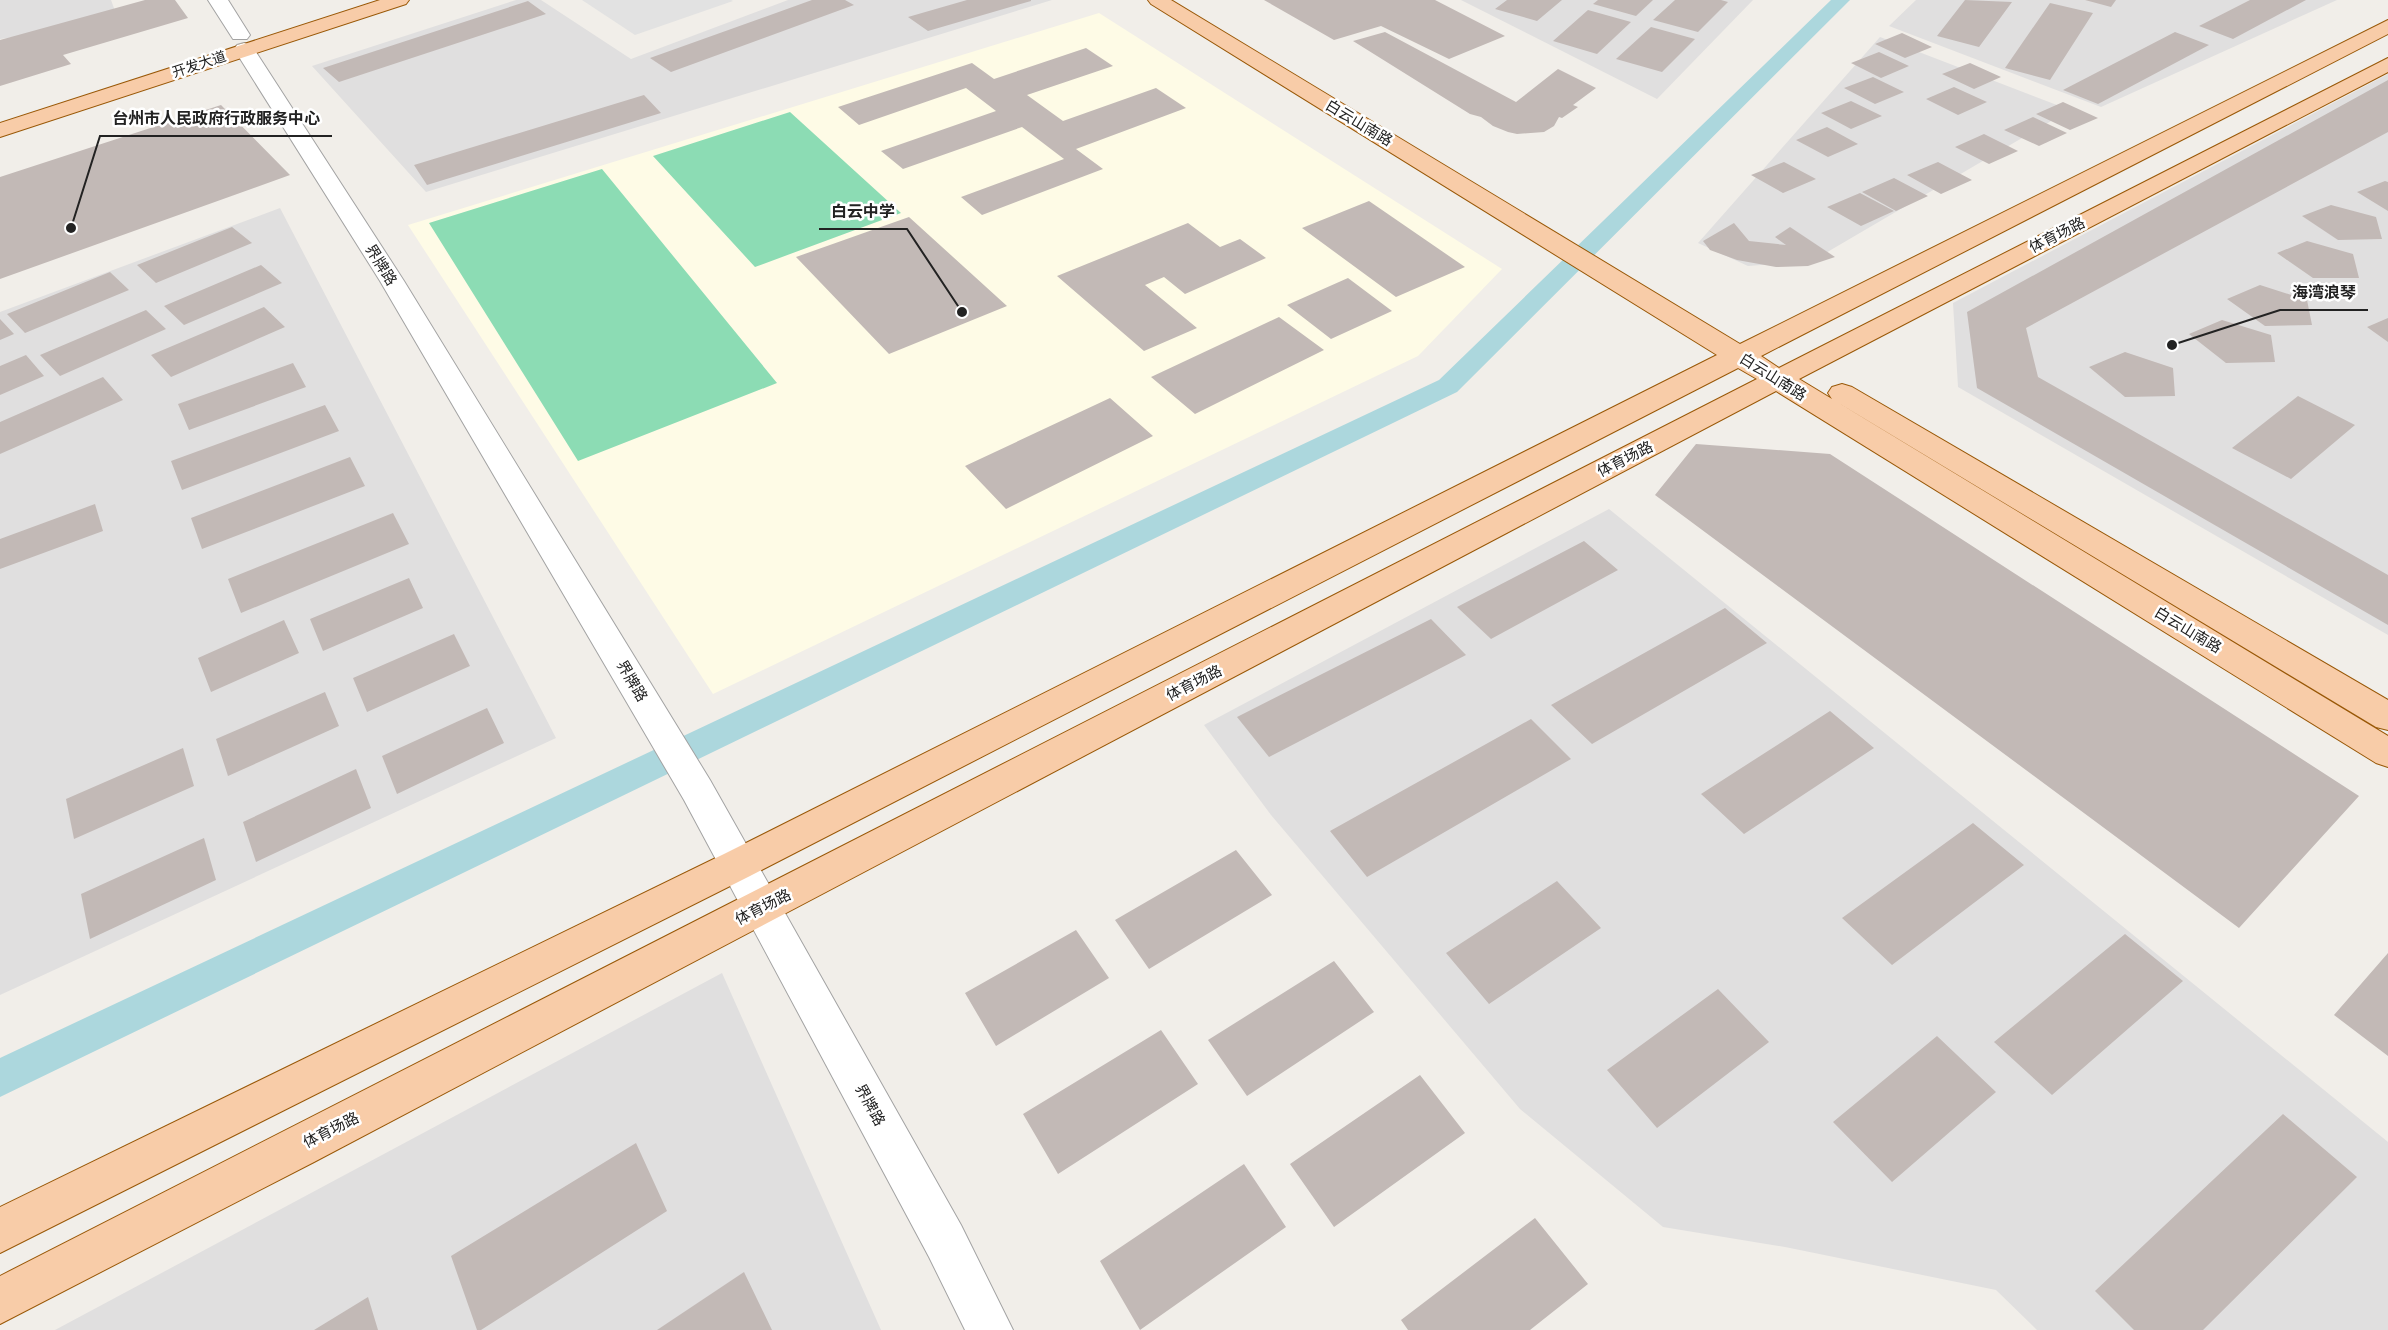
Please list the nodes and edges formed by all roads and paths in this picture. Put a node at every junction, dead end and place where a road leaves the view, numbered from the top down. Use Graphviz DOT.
graph roads {
  1 [pos="218,0"];
  2 [pos="353,0"];
  3 [pos="399,0"];
  4 [pos="1158,0"];
  5 [pos="1187,0"];
  6 [pos="2388,26"];
  7 [pos="242,42"];
  8 [pos="2388,64"];
  9 [pos="0,112"];
  10 [pos="0,130"];
  11 [pos="1544,225"];
  12 [pos="1751,350"];
  13 [pos="1788,373"];
  14 [pos="2388,717"];
  15 [pos="2388,753"];
  16 [pos="737,865"];
  17 [pos="762,908"];
  18 [pos="0,1231"];
  19 [pos="0,1301"];
  20 [pos="990,1330"];
  1 -- 7 [label="street, 界牌路"];
  2 -- 7 [label="main road, 开发大道"];
  3 -- 7 [label="main road, 开发大道"];
  4 -- 11 [label="main road, 白云山南路"];
  5 -- 11 [label="main road, 白云山南路"];
  6 -- 12 [label="main road"];
  7 -- 9 [label="main road, 开发大道"];
  7 -- 10 [label="main road, 开发大道"];
  7 -- 16 [label="street, 界牌路"];
  8 -- 13 [label="main road, 体育场路"];
  11 -- 12 [label="main road, 白云山南路"];
  12 -- 13 [label="main road, 白云山南路"];
  12 -- 16 [label="main road"];
  13 -- 14 [label="main road, 白云山南路"];
  13 -- 15 [label="main road, 白云山南路"];
  13 -- 17 [label="main road, 体育场路"];
  16 -- 17 [label="street, 界牌路"];
  16 -- 18 [label="main road"];
  17 -- 19 [label="main road, 体育场路"];
  17 -- 20 [label="street, 界牌路"];
}
